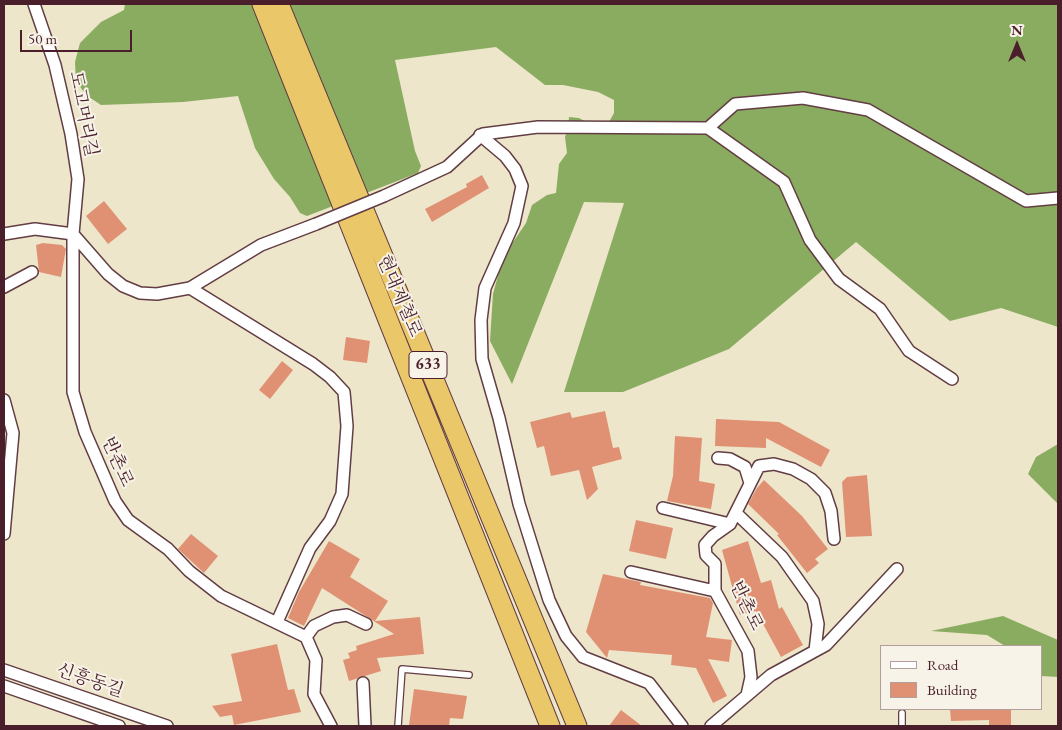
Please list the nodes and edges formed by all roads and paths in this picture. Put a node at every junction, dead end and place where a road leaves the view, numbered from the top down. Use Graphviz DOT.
graph roads {
  1 [pos="34,4"];
  2 [pos="262,4"];
  3 [pos="279,4"];
  4 [pos="708,128"];
  5 [pos="480,135"];
  6 [pos="1058,198"];
  7 [pos="4,234"];
  8 [pos="73,234"];
  9 [pos="32,272"];
  10 [pos="4,286"];
  11 [pos="190,288"];
  12 [pos="952,379"];
  13 [pos="4,400"];
  14 [pos="718,458"];
  15 [pos="750,483"];
  16 [pos="663,508"];
  17 [pos="733,519"];
  18 [pos="4,534"];
  19 [pos="834,539"];
  20 [pos="897,569"];
  21 [pos="631,572"];
  22 [pos="715,591"];
  23 [pos="277,622"];
  24 [pos="366,624"];
  25 [pos="306,637"];
  26 [pos="815,651"];
  27 [pos="4,670"];
  28 [pos="469,676"];
  29 [pos="363,683"];
  30 [pos="4,686"];
  31 [pos="747,695"];
  32 [pos="902,713"];
  33 [pos="119,726"];
  34 [pos="166,726"];
  35 [pos="331,726"];
  36 [pos="365,726"];
  37 [pos="398,726"];
  38 [pos="550,726"];
  39 [pos="577,726"];
  40 [pos="682,726"];
  41 [pos="711,726"];
  42 [pos="902,726"];
  1 -- 8 [label="street, 도고머리길"];
  2 -- 38 [label="highway, 현대제철로 / 633"];
  3 -- 39 [label="highway, 현대제철로 / 633"];
  4 -- 5 [label="street"];
  4 -- 6 [label="street"];
  4 -- 12 [label="street"];
  5 -- 11 [label="street, bridge"];
  5 -- 40 [label="street"];
  7 -- 8 [label="street"];
  8 -- 11 [label="street"];
  8 -- 23 [label="street, 반촌로"];
  9 -- 10 [label="street"];
  11 -- 23 [label="street"];
  13 -- 18 [label="street"];
  14 -- 15 [label="street"];
  15 -- 17 [label="street, 반촌로"];
  15 -- 19 [label="street, 반촌로"];
  16 -- 17 [label="street"];
  17 -- 22 [label="street, 반촌로"];
  17 -- 26 [label="street"];
  20 -- 26 [label="street"];
  21 -- 22 [label="street"];
  22 -- 31 [label="street, 반촌로"];
  23 -- 25 [label="street, 반촌로"];
  24 -- 25 [label="street"];
  25 -- 35 [label="street"];
  26 -- 31 [label="street"];
  27 -- 34 [label="street, 신흥동길"];
  28 -- 37 [label="lane"];
  29 -- 36 [label="street"];
  30 -- 33 [label="street"];
  31 -- 41 [label="street"];
  32 -- 42 [label="lane"];
}
